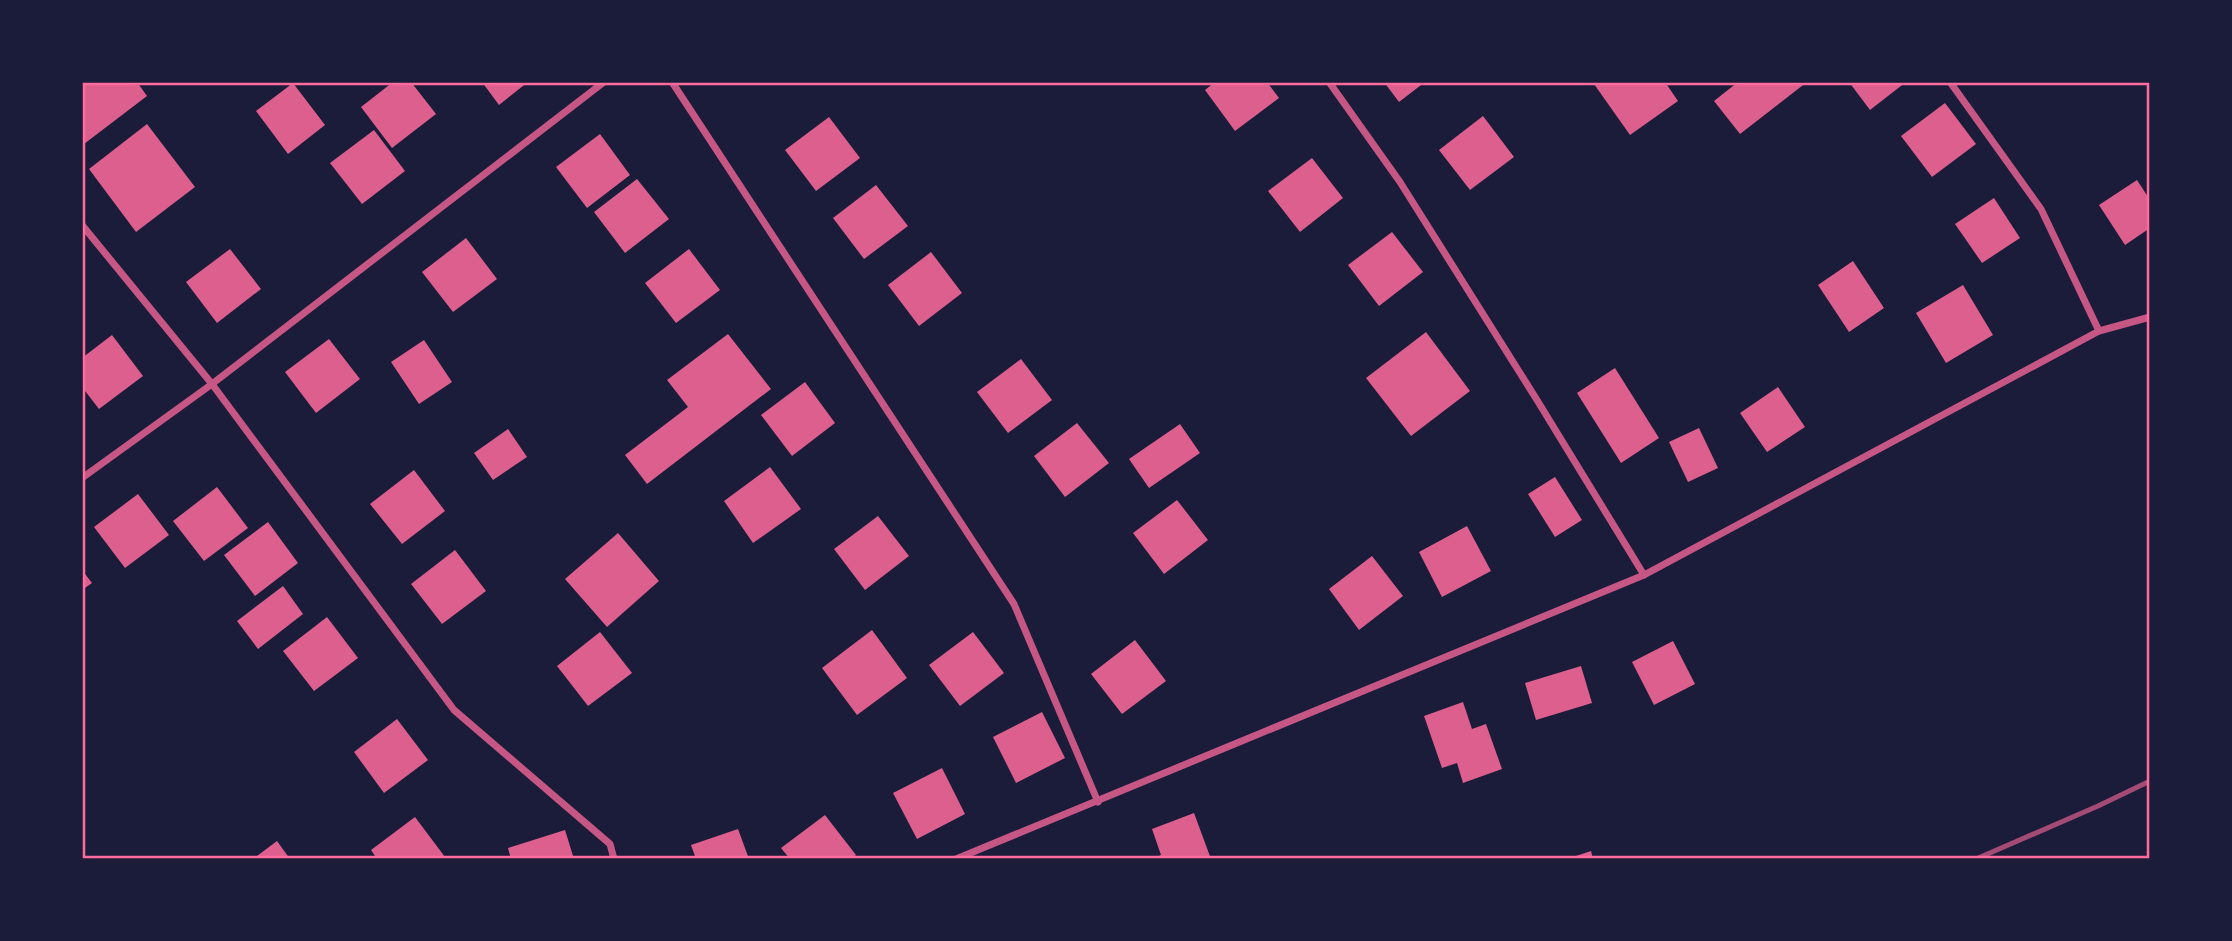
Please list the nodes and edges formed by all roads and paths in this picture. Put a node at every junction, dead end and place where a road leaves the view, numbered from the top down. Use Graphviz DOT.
graph roads {
  1 [pos="604,82"];
  2 [pos="672,82"];
  3 [pos="1329,82"];
  4 [pos="1950,82"];
  5 [pos="82,225"];
  6 [pos="2150,317"];
  7 [pos="2099,331"];
  8 [pos="212,383"];
  9 [pos="82,478"];
  10 [pos="1644,575"];
  11 [pos="1098,802"];
  12 [pos="614,859"];
  13 [pos="956,859"];
  1 -- 8 [label="street"];
  2 -- 11 [label="street"];
  3 -- 10 [label="street"];
  4 -- 7 [label="street"];
  5 -- 8 [label="street"];
  6 -- 7 [label="street"];
  7 -- 10 [label="street"];
  8 -- 9 [label="street"];
  8 -- 12 [label="street"];
  10 -- 11 [label="street"];
  11 -- 13 [label="street"];
}
